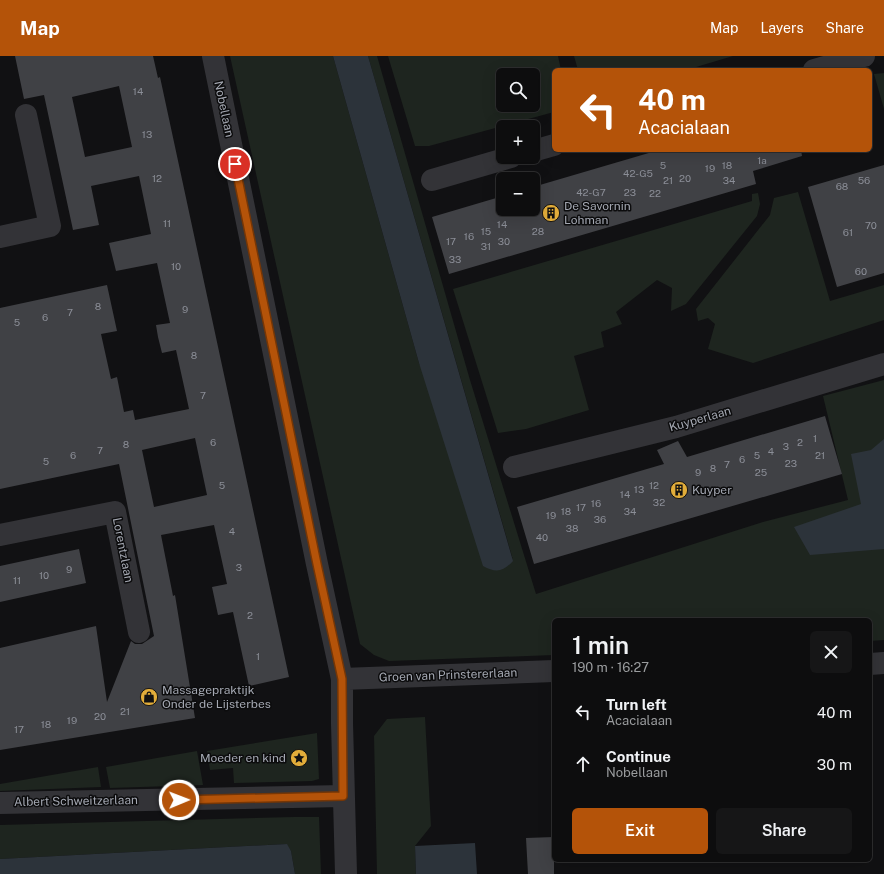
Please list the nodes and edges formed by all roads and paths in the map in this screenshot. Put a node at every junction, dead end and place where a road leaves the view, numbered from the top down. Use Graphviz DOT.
graph roads {
  1 [pos="214,56"];
  2 [pos="864,56"];
  3 [pos="821,68"];
  4 [pos="26,115"];
  5 [pos="552,146"];
  6 [pos="540,149"];
  7 [pos="496,162"];
  8 [pos="432,180"];
  9 [pos="0,237"];
  10 [pos="884,364"];
  11 [pos="514,467"];
  12 [pos="0,535"];
  13 [pos="140,632"];
  14 [pos="884,663"];
  15 [pos="872,664"];
  16 [pos="552,671"];
  17 [pos="342,679"];
  18 [pos="343,796"];
  19 [pos="0,803"];
  20 [pos="346,874"];
  1 -- 17 [label="street, Nobellaan"];
  2 -- 3 [label="street"];
  4 -- 9 [label="street"];
  5 -- 6 [label="street"];
  7 -- 8 [label="street"];
  10 -- 11 [label="street, Kuyperlaan"];
  12 -- 13 [label="street, Lorentzlaan"];
  14 -- 15 [label="street"];
  16 -- 17 [label="street, Groen van Prinstererlaan"];
  17 -- 18 [label="street, Nobellaan"];
  18 -- 19 [label="street, Albert Schweitzerlaan"];
  18 -- 20 [label="street, Nobellaan"];
}
